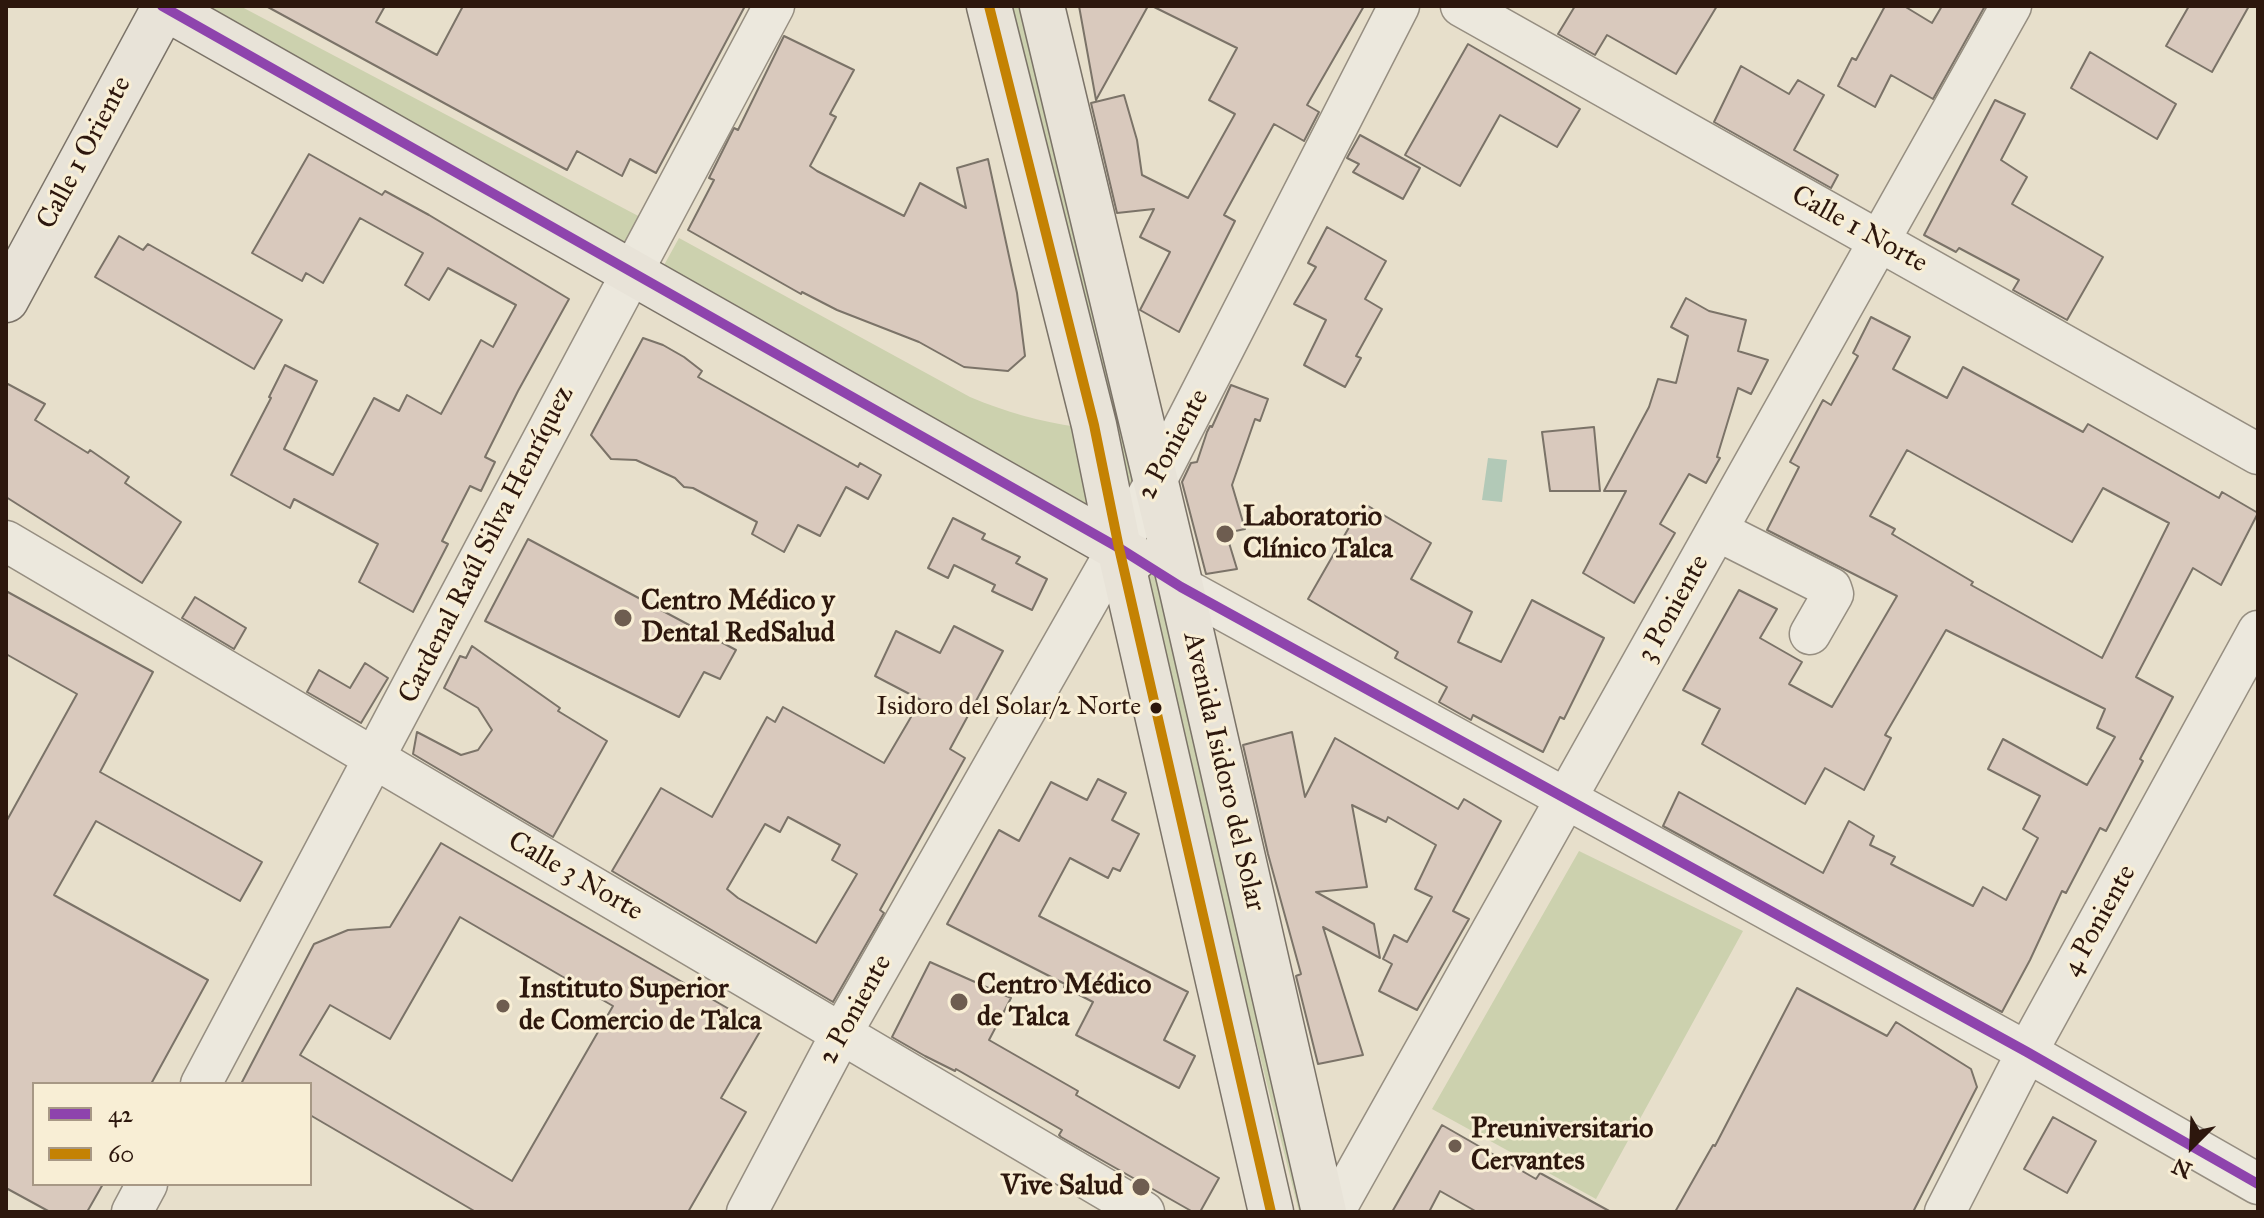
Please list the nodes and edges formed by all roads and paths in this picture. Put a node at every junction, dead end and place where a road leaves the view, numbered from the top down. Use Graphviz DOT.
graph roads {
  1 [pos="164,6"];
  2 [pos="774,6"];
  3 [pos="989,6"];
  4 [pos="1042,6"];
  5 [pos="1399,6"];
  6 [pos="1461,6"];
  7 [pos="2011,6"];
  8 [pos="1881,242"];
  9 [pos="631,272"];
  10 [pos="6,300"];
  11 [pos="2258,454"];
  12 [pos="1156,481"];
  13 [pos="1718,531"];
  14 [pos="6,541"];
  15 [pos="1119,548"];
  16 [pos="1181,587"];
  17 [pos="2258,631"];
  18 [pos="1810,634"];
  19 [pos="375,759"];
  20 [pos="1567,799"];
  21 [pos="841,1034"];
  22 [pos="2027,1052"];
  23 [pos="202,1082"];
  24 [pos="2258,1184"];
  25 [pos="146,1186"];
  26 [pos="132,1212"];
  27 [pos="747,1212"];
  28 [pos="1144,1212"];
  29 [pos="1271,1212"];
  30 [pos="1324,1212"];
  31 [pos="1334,1212"];
  32 [pos="1945,1212"];
  1 -- 9 [label="main road"];
  1 -- 10 [label="main road, Calle 1 Oriente"];
  2 -- 9 [label="street, Cardenal Raúl Silva Henríquez"];
  3 -- 15 [label="main road, Avenida Isidoro del Solar"];
  4 -- 12 [label="main road, Avenida Isidoro del Solar"];
  5 -- 12 [label="street, 2 Poniente"];
  6 -- 8 [label="street, Calle 1 Norte"];
  7 -- 8 [label="street, 3 Poniente"];
  8 -- 11 [label="street, Calle 1 Norte"];
  8 -- 13 [label="street, 3 Poniente"];
  9 -- 15 [label="main road"];
  9 -- 19 [label="street, Cardenal Raúl Silva Henríquez"];
  12 -- 15 [label="street, 2 Poniente"];
  12 -- 16 [label="main road, Avenida Isidoro del Solar"];
  13 -- 18 [label="street"];
  13 -- 20 [label="street, 3 Poniente"];
  14 -- 19 [label="street, Calle 3 Norte"];
  15 -- 16 [label="main road"];
  15 -- 21 [label="street, 2 Poniente"];
  15 -- 29 [label="main road, Avenida Isidoro del Solar"];
  16 -- 20 [label="street"];
  16 -- 30 [label="main road, Avenida Isidoro del Solar"];
  17 -- 22 [label="street, 4 Poniente"];
  19 -- 21 [label="street, Calle 3 Norte"];
  19 -- 23 [label="street, Cardenal Raúl Silva Henríquez"];
  20 -- 22 [label="street"];
  20 -- 31 [label="street, 3 Poniente"];
  21 -- 27 [label="street, 2 Poniente"];
  21 -- 28 [label="street, Calle 3 Norte"];
  22 -- 24 [label="street"];
  22 -- 32 [label="street, 4 Poniente"];
  25 -- 26 [label="street"];
}
